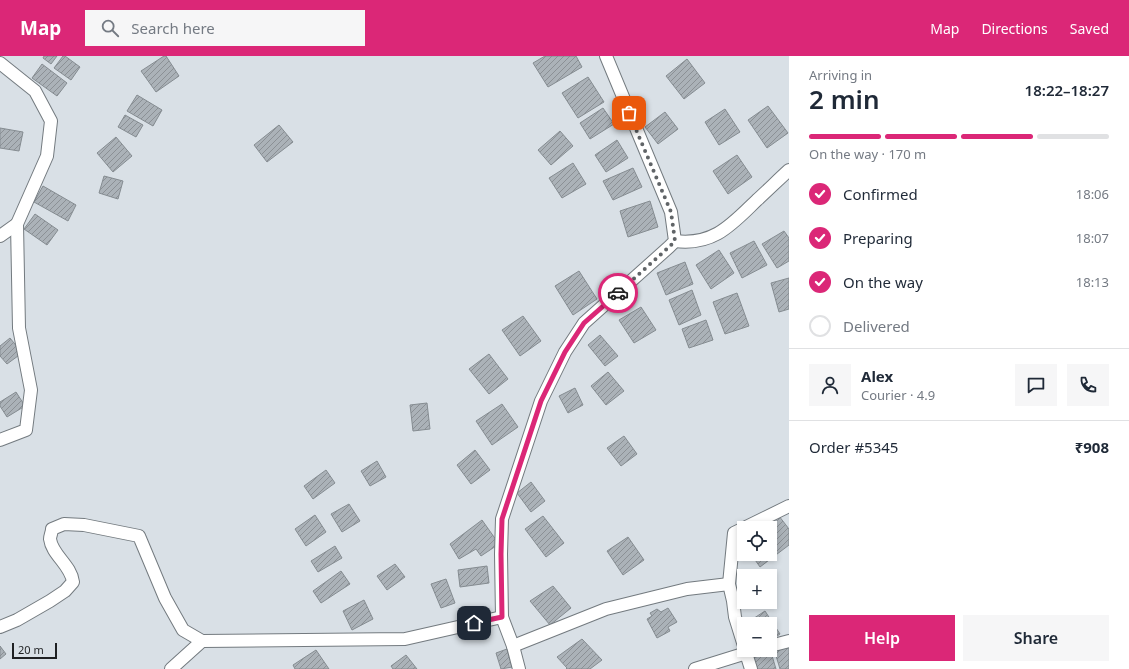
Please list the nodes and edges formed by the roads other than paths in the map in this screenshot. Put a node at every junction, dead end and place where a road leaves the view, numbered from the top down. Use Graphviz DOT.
graph roads {
  1 [pos="606,56"];
  2 [pos="0,63"];
  3 [pos="789,170"];
  4 [pos="18,224"];
  5 [pos="0,236"];
  6 [pos="675,241"];
  7 [pos="0,440"];
  8 [pos="788,507"];
  9 [pos="729,584"];
  10 [pos="502,617"];
  11 [pos="737,622"];
  12 [pos="0,627"];
  13 [pos="202,641"];
  14 [pos="789,641"];
  15 [pos="777,644"];
  16 [pos="513,646"];
  17 [pos="737,654"];
  18 [pos="749,657"];
  19 [pos="171,669"];
  20 [pos="519,669"];
  21 [pos="695,669"];
  22 [pos="751,669"];
  1 -- 6 [label="street"];
  2 -- 4 [label="street"];
  3 -- 6 [label="street"];
  4 -- 5 [label="street"];
  4 -- 7 [label="street"];
  6 -- 10 [label="street"];
  8 -- 9 [label="street"];
  9 -- 11 [label="street"];
  9 -- 16 [label="street"];
  10 -- 13 [label="street"];
  10 -- 16 [label="street"];
  12 -- 13 [label="street"];
  13 -- 19 [label="street"];
  14 -- 15 [label="street"];
  16 -- 20 [label="street"];
  17 -- 21 [label="street"];
  18 -- 22 [label="street"];
}
